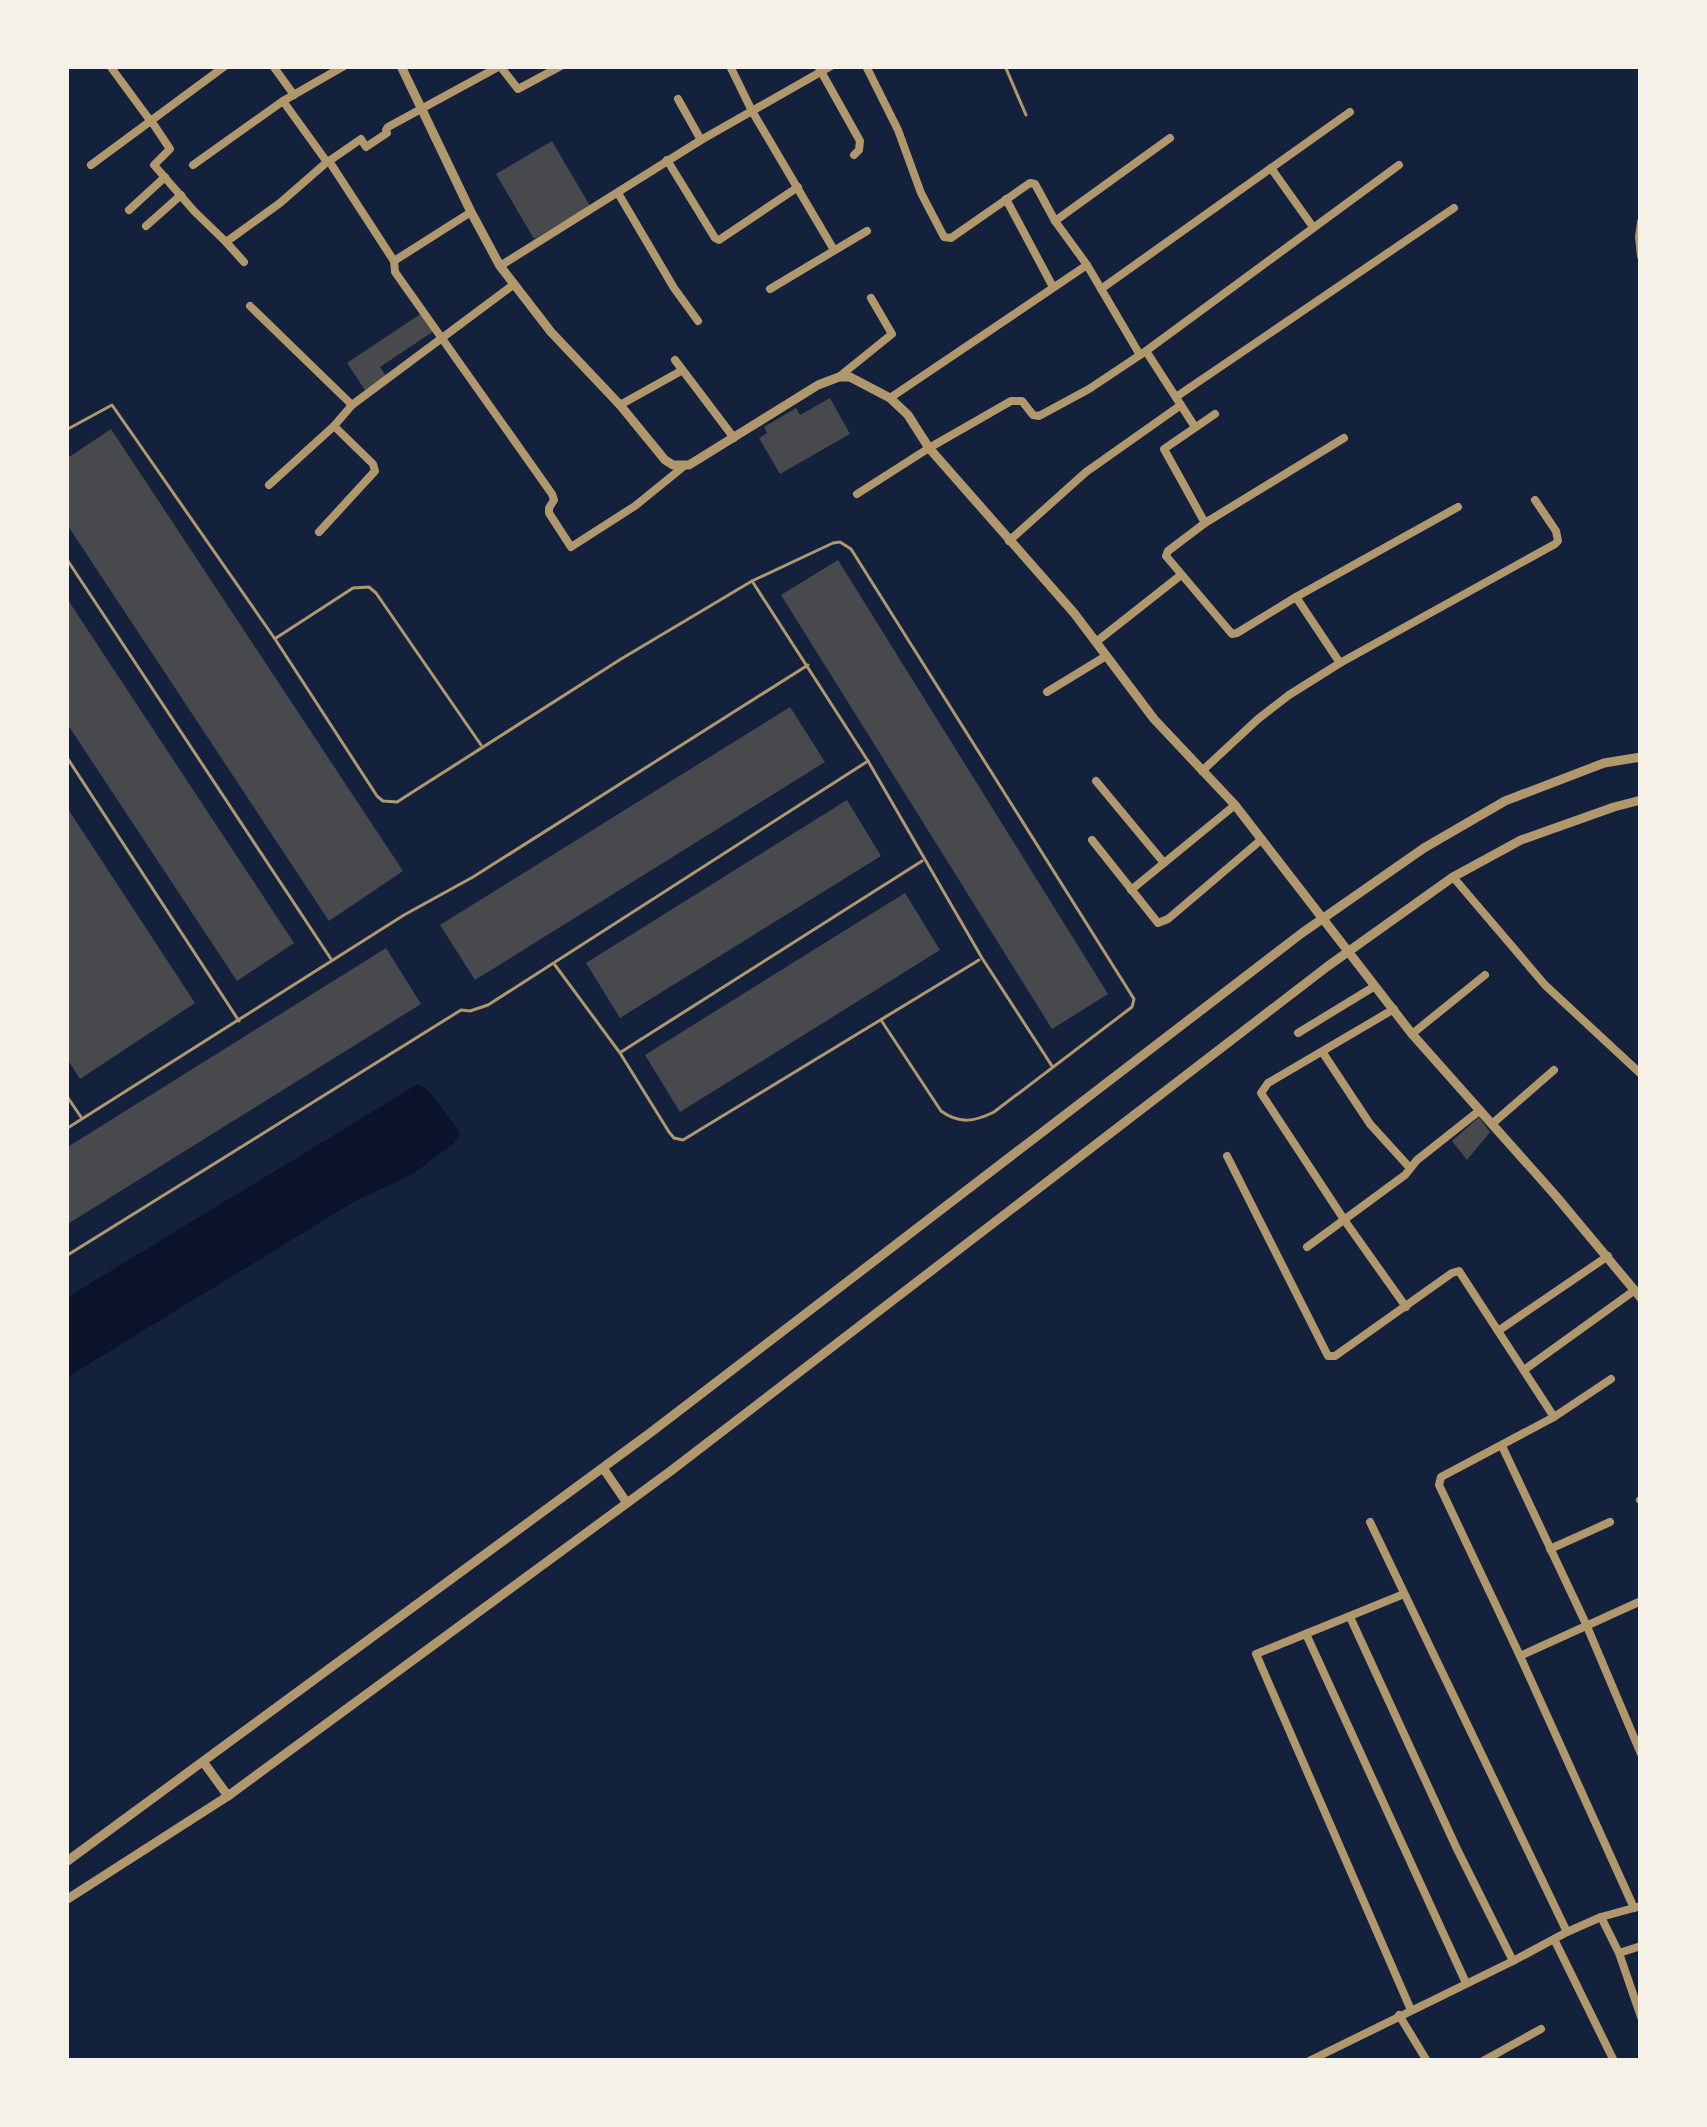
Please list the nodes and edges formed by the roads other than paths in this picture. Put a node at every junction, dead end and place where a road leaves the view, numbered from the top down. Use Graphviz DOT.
graph roads {
  1 [pos="110,66"];
  2 [pos="225,66"];
  3 [pos="273,66"];
  4 [pos="344,66"];
  5 [pos="401,66"];
  6 [pos="561,66"];
  7 [pos="730,66"];
  8 [pos="831,66"];
  9 [pos="866,66"];
  10 [pos="1005,66"];
  11 [pos="819,69"];
  12 [pos="294,95"];
  13 [pos="678,99"];
  14 [pos="283,101"];
  15 [pos="424,109"];
  16 [pos="752,111"];
  17 [pos="1350,112"];
  18 [pos="1026,115"];
  19 [pos="150,119"];
  20 [pos="1170,138"];
  21 [pos="700,140"];
  22 [pos="854,155"];
  23 [pos="667,160"];
  24 [pos="328,162"];
  25 [pos="91,165"];
  26 [pos="193,165"];
  27 [pos="1399,165"];
  28 [pos="1271,168"];
  29 [pos="165,177"];
  30 [pos="798,187"];
  31 [pos="618,194"];
  32 [pos="181,195"];
  33 [pos="1006,199"];
  34 [pos="1454,208"];
  35 [pos="129,209"];
  36 [pos="470,212"];
  37 [pos="1055,221"];
  38 [pos="1641,222"];
  39 [pos="146,226"];
  40 [pos="1313,227"];
  41 [pos="867,231"];
  42 [pos="226,242"];
  43 [pos="834,250"];
  44 [pos="1641,256"];
  45 [pos="394,261"];
  46 [pos="244,262"];
  47 [pos="1087,265"];
  48 [pos="500,266"];
  49 [pos="513,284"];
  50 [pos="1053,287"];
  51 [pos="770,289"];
  52 [pos="1101,289"];
  53 [pos="871,298"];
  54 [pos="250,306"];
  55 [pos="698,321"];
  56 [pos="443,337"];
  57 [pos="1143,353"];
  58 [pos="675,360"];
  59 [pos="681,370"];
  60 [pos="839,377"];
  61 [pos="890,398"];
  62 [pos="1179,401"];
  63 [pos="352,405"];
  64 [pos="620,406"];
  65 [pos="1215,414"];
  66 [pos="334,426"];
  67 [pos="1195,427"];
  68 [pos="66,430"];
  69 [pos="734,437"];
  70 [pos="1344,438"];
  71 [pos="929,448"];
  72 [pos="683,467"];
  73 [pos="269,485"];
  74 [pos="857,494"];
  75 [pos="1535,500"];
  76 [pos="1458,506"];
  77 [pos="1205,523"];
  78 [pos="319,532"];
  79 [pos="1010,541"];
  80 [pos="66,558"];
  81 [pos="1180,575"];
  82 [pos="752,581"];
  83 [pos="1296,597"];
  84 [pos="275,639"];
  85 [pos="1096,642"];
  86 [pos="1106,656"];
  87 [pos="1340,663"];
  88 [pos="808,665"];
  89 [pos="1047,692"];
  90 [pos="483,748"];
  91 [pos="66,756"];
  92 [pos="1641,757"];
  93 [pos="868,761"];
  94 [pos="1202,771"];
  95 [pos="1096,781"];
  96 [pos="1641,800"];
  97 [pos="1235,805"];
  98 [pos="1262,838"];
  99 [pos="1092,840"];
  100 [pos="925,860"];
  101 [pos="1164,863"];
  102 [pos="1454,877"];
  103 [pos="1131,890"];
  104 [pos="982,958"];
  105 [pos="332,961"];
  106 [pos="554,964"];
  107 [pos="1485,975"];
  108 [pos="1375,986"];
  109 [pos="1394,1009"];
  110 [pos="881,1020"];
  111 [pos="239,1021"];
  112 [pos="1298,1033"];
  113 [pos="1412,1034"];
  114 [pos="620,1053"];
  115 [pos="1323,1053"];
  116 [pos="1053,1067"];
  117 [pos="1554,1070"];
  118 [pos="1641,1074"];
  119 [pos="66,1094"];
  120 [pos="1479,1111"];
  121 [pos="82,1119"];
  122 [pos="1491,1124"];
  123 [pos="66,1129"];
  124 [pos="1227,1156"];
  125 [pos="1410,1168"];
  126 [pos="1345,1221"];
  127 [pos="1307,1247"];
  128 [pos="66,1256"];
  129 [pos="1608,1256"];
  130 [pos="1638,1294"];
  131 [pos="1406,1306"];
  132 [pos="1498,1331"];
  133 [pos="1524,1370"];
  134 [pos="1611,1379"];
  135 [pos="1554,1417"];
  136 [pos="1502,1446"];
  137 [pos="603,1468"];
  138 [pos="627,1503"];
  139 [pos="1370,1522"];
  140 [pos="1610,1522"];
  141 [pos="1550,1549"];
  142 [pos="1404,1594"];
  143 [pos="1641,1601"];
  144 [pos="1350,1617"];
  145 [pos="1586,1624"];
  146 [pos="1306,1634"];
  147 [pos="1520,1655"];
  148 [pos="1641,1754"];
  149 [pos="203,1763"];
  150 [pos="228,1796"];
  151 [pos="66,1862"];
  152 [pos="66,1900"];
  153 [pos="1637,1907"];
  154 [pos="1601,1917"];
  155 [pos="1567,1932"];
  156 [pos="1554,1939"];
  157 [pos="1641,1946"];
  158 [pos="1618,1953"];
  159 [pos="1513,1961"];
  160 [pos="1466,1983"];
  161 [pos="1411,2010"];
  162 [pos="1400,2015"];
  163 [pos="1641,2017"];
  164 [pos="1541,2029"];
  165 [pos="1309,2061"];
  166 [pos="1427,2061"];
  167 [pos="1483,2061"];
  168 [pos="1614,2061"];
  1 -- 19 [label="street"];
  2 -- 19 [label="street"];
  3 -- 12 [label="street"];
  4 -- 12 [label="street"];
  5 -- 15 [label="street"];
  6 -- 15 [label="street"];
  7 -- 16 [label="street"];
  8 -- 11 [label="street"];
  9 -- 33 [label="street"];
  10 -- 18 [label="lane"];
  11 -- 16 [label="street"];
  11 -- 22 [label="street"];
  12 -- 14 [label="street"];
  13 -- 21 [label="street"];
  14 -- 24 [label="street"];
  14 -- 26 [label="street"];
  15 -- 24 [label="street"];
  15 -- 36 [label="street"];
  16 -- 21 [label="street"];
  16 -- 30 [label="street"];
  17 -- 28 [label="street"];
  19 -- 25 [label="street"];
  19 -- 29 [label="street"];
  20 -- 37 [label="street"];
  21 -- 23 [label="street"];
  23 -- 30 [label="street"];
  23 -- 31 [label="street"];
  24 -- 42 [label="street"];
  24 -- 45 [label="street"];
  27 -- 40 [label="street"];
  28 -- 40 [label="street"];
  28 -- 52 [label="street"];
  29 -- 32 [label="street"];
  29 -- 35 [label="street"];
  30 -- 43 [label="street"];
  31 -- 48 [label="street"];
  31 -- 55 [label="street"];
  32 -- 39 [label="street"];
  32 -- 42 [label="street"];
  33 -- 37 [label="street"];
  33 -- 50 [label="street"];
  34 -- 62 [label="street"];
  36 -- 45 [label="street"];
  36 -- 48 [label="street"];
  37 -- 47 [label="street"];
  38 -- 44 [label="street"];
  40 -- 57 [label="street"];
  41 -- 43 [label="street"];
  42 -- 46 [label="street"];
  43 -- 51 [label="street"];
  45 -- 56 [label="street"];
  47 -- 50 [label="street"];
  47 -- 52 [label="street"];
  48 -- 49 [label="street"];
  49 -- 56 [label="street"];
  49 -- 64 [label="street"];
  50 -- 61 [label="street"];
  52 -- 57 [label="street"];
  53 -- 60 [label="street"];
  54 -- 63 [label="street"];
  56 -- 63 [label="street"];
  56 -- 72 [label="street"];
  57 -- 62 [label="street"];
  57 -- 71 [label="street"];
  58 -- 59 [label="street"];
  59 -- 64 [label="street"];
  59 -- 69 [label="street"];
  60 -- 61 [label="street"];
  60 -- 69 [label="street"];
  61 -- 71 [label="street"];
  62 -- 67 [label="street"];
  62 -- 79 [label="street"];
  63 -- 66 [label="street"];
  64 -- 72 [label="street"];
  65 -- 67 [label="street"];
  66 -- 73 [label="street"];
  66 -- 78 [label="street"];
  67 -- 77 [label="street"];
  68 -- 84 [label="lane"];
  69 -- 72 [label="street"];
  70 -- 77 [label="street"];
  71 -- 74 [label="street"];
  71 -- 79 [label="street"];
  75 -- 87 [label="street"];
  76 -- 83 [label="street"];
  77 -- 81 [label="street"];
  79 -- 85 [label="street"];
  80 -- 105 [label="lane"];
  81 -- 83 [label="street"];
  81 -- 85 [label="street"];
  82 -- 88 [label="lane"];
  82 -- 90 [label="lane"];
  82 -- 116 [label="lane"];
  83 -- 87 [label="street"];
  84 -- 90 [label="lane"];
  84 -- 90 [label="lane"];
  85 -- 86 [label="street"];
  86 -- 89 [label="street"];
  86 -- 94 [label="street"];
  87 -- 94 [label="street"];
  88 -- 93 [label="lane"];
  88 -- 105 [label="lane"];
  91 -- 111 [label="lane"];
  92 -- 137 [label="street"];
  93 -- 100 [label="lane"];
  93 -- 106 [label="lane"];
  94 -- 97 [label="street"];
  95 -- 101 [label="street"];
  96 -- 102 [label="street"];
  97 -- 98 [label="street"];
  97 -- 101 [label="street"];
  98 -- 103 [label="street"];
  98 -- 108 [label="street"];
  99 -- 103 [label="street"];
  100 -- 104 [label="lane"];
  100 -- 114 [label="lane"];
  101 -- 103 [label="street"];
  102 -- 118 [label="street"];
  102 -- 138 [label="street"];
  104 -- 110 [label="lane"];
  104 -- 116 [label="lane"];
  105 -- 111 [label="lane"];
  106 -- 114 [label="lane"];
  106 -- 128 [label="lane"];
  107 -- 113 [label="street"];
  108 -- 109 [label="street"];
  108 -- 112 [label="street"];
  109 -- 113 [label="street"];
  109 -- 115 [label="street"];
  110 -- 114 [label="lane"];
  110 -- 116 [label="lane"];
  111 -- 121 [label="lane"];
  113 -- 120 [label="street"];
  115 -- 125 [label="street"];
  115 -- 126 [label="street"];
  117 -- 122 [label="street"];
  119 -- 121 [label="lane"];
  120 -- 122 [label="street"];
  120 -- 125 [label="street"];
  121 -- 123 [label="lane"];
  122 -- 129 [label="street"];
  124 -- 131 [label="street"];
  125 -- 126 [label="street"];
  126 -- 127 [label="street"];
  126 -- 131 [label="street"];
  129 -- 130 [label="street"];
  129 -- 132 [label="street"];
  130 -- 133 [label="street"];
  131 -- 132 [label="street"];
  132 -- 133 [label="street"];
  133 -- 135 [label="street"];
  134 -- 135 [label="street"];
  135 -- 136 [label="street"];
  136 -- 141 [label="street"];
  136 -- 147 [label="street"];
  137 -- 138 [label="street"];
  137 -- 149 [label="street"];
  138 -- 150 [label="street"];
  139 -- 142 [label="street"];
  140 -- 141 [label="street"];
  141 -- 145 [label="street"];
  142 -- 144 [label="street"];
  142 -- 155 [label="street"];
  143 -- 145 [label="street"];
  144 -- 146 [label="street"];
  144 -- 159 [label="street"];
  145 -- 147 [label="street"];
  145 -- 148 [label="street"];
  146 -- 160 [label="street"];
  146 -- 161 [label="street"];
  147 -- 153 [label="street"];
  149 -- 150 [label="street"];
  149 -- 151 [label="street"];
  150 -- 152 [label="street"];
  153 -- 154 [label="street"];
  154 -- 155 [label="street"];
  154 -- 158 [label="street"];
  155 -- 156 [label="street"];
  156 -- 159 [label="street"];
  156 -- 168 [label="street"];
  157 -- 158 [label="street"];
  158 -- 163 [label="street"];
  159 -- 160 [label="street"];
  160 -- 161 [label="street"];
  161 -- 162 [label="street"];
  162 -- 165 [label="street"];
  162 -- 166 [label="street"];
  164 -- 167 [label="street"];
}
